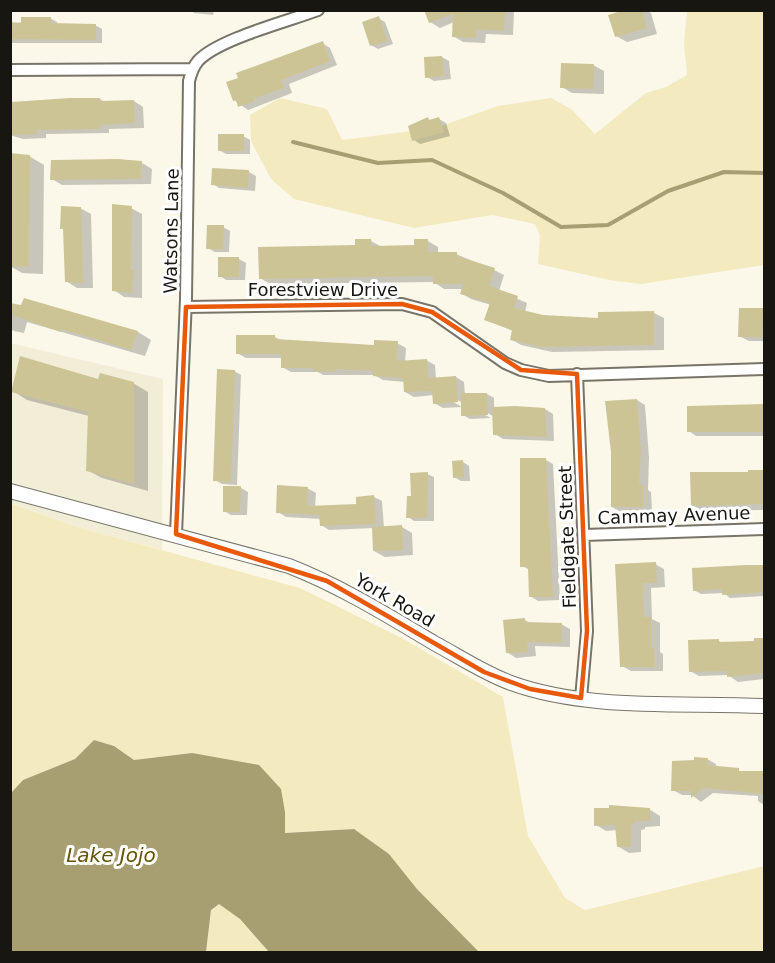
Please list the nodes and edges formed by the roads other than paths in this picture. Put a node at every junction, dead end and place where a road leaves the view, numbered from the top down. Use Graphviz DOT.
graph roads {
  1 [pos="318,10"];
  2 [pos="192,69"];
  3 [pos="10,70"];
  4 [pos="186,307"];
  5 [pos="765,369"];
  6 [pos="578,375"];
  7 [pos="10,491"];
  8 [pos="765,529"];
  9 [pos="176,534"];
  10 [pos="584,535"];
  11 [pos="581,698"];
  12 [pos="765,706"];
  1 -- 2 [label="street"];
  2 -- 3 [label="street"];
  2 -- 4 [label="street, Watsons Lane"];
  4 -- 6 [label="street, Forestview Drive"];
  4 -- 9 [label="street, Watsons Lane"];
  5 -- 6 [label="street, Forestview Drive"];
  6 -- 10 [label="street, Fieldgate Street"];
  7 -- 9 [label="street, York Road"];
  8 -- 10 [label="street, Cammay Avenue"];
  9 -- 11 [label="street, York Road"];
  10 -- 11 [label="street, Fieldgate Street"];
  11 -- 12 [label="street, York Road"];
}
